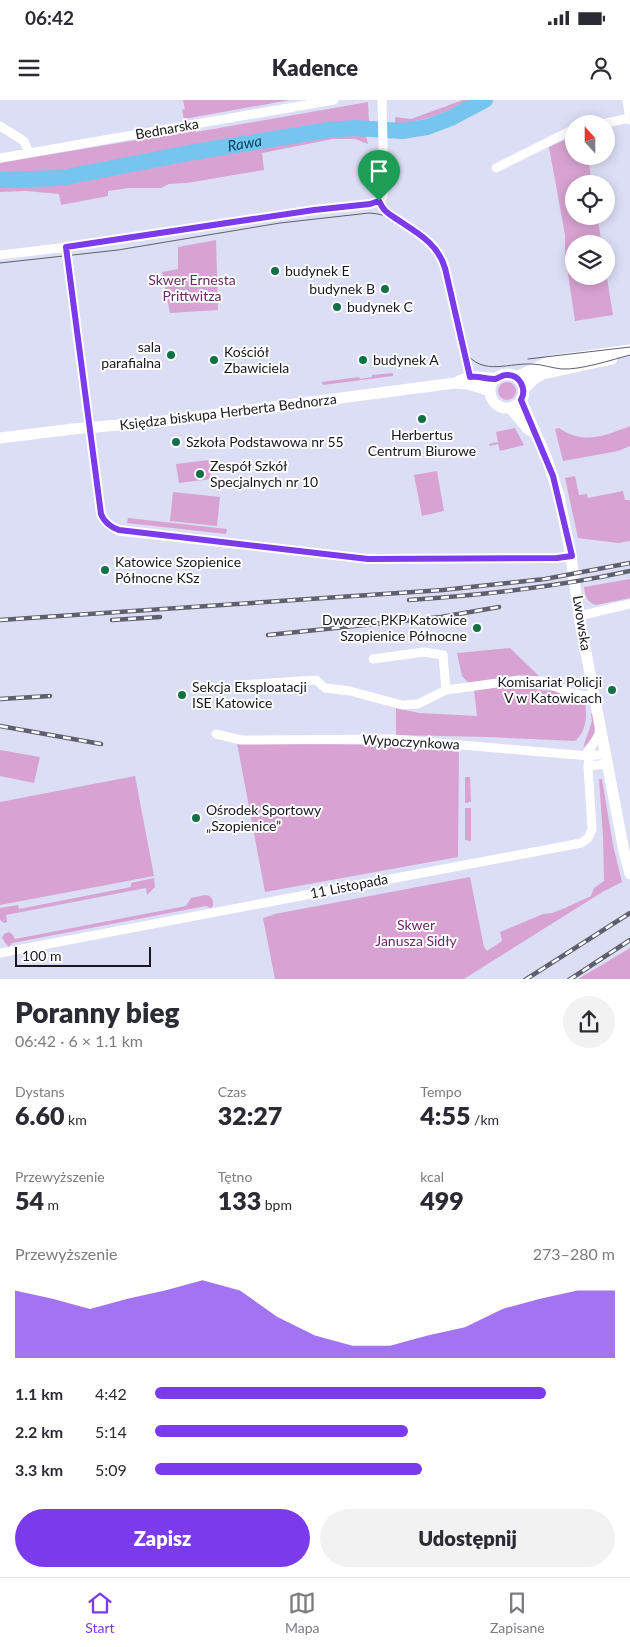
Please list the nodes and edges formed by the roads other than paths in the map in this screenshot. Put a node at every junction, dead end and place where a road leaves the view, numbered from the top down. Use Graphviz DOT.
graph roads {
  1 [pos="334,100"];
  2 [pos="382,100"];
  3 [pos="627,100"];
  4 [pos="630,119"];
  5 [pos="615,122"];
  6 [pos="0,126"];
  7 [pos="565,134"];
  8 [pos="29,153"];
  9 [pos="0,158"];
  10 [pos="496,168"];
  11 [pos="379,201"];
  12 [pos="66,247"];
  13 [pos="0,255"];
  14 [pos="630,350"];
  15 [pos="630,354"];
  16 [pos="470,377"];
  17 [pos="516,377"];
  18 [pos="496,379"];
  19 [pos="455,383"];
  20 [pos="490,391"];
  21 [pos="523,395"];
  22 [pos="510,408"];
  23 [pos="91,428"];
  24 [pos="535,433"];
  25 [pos="0,438"];
  26 [pos="572,556"];
  27 [pos="630,604"];
  28 [pos="580,616"];
  29 [pos="373,659"];
  30 [pos="240,685"];
  31 [pos="446,690"];
  32 [pos="594,694"];
  33 [pos="601,732"];
  34 [pos="216,734"];
  35 [pos="606,755"];
  36 [pos="589,757"];
  37 [pos="630,874"];
  38 [pos="0,953"];
  1 -- 8 [label="street, Bednarska"];
  2 -- 11 [label="street"];
  3 -- 4 [label="street"];
  4 -- 5 [label="street"];
  6 -- 8 [label="street"];
  7 -- 10 [label="street"];
  8 -- 9 [label="street, Bednarska"];
  11 -- 12 [label="street"];
  11 -- 16 [label="street"];
  12 -- 13 [label="street"];
  12 -- 23 [label="street"];
  14 -- 17 [label="street"];
  15 -- 21 [label="street"];
  16 -- 18 [label="street, Księdza biskupa Herberta Bednorza"];
  16 -- 19 [label="street, Księdza biskupa Herberta Bednorza"];
  17 -- 18 [label="street"];
  17 -- 21 [label="street"];
  18 -- 20 [label="street"];
  19 -- 20 [label="street, Księdza biskupa Herberta Bednorza"];
  19 -- 23 [label="street, Księdza biskupa Herberta Bednorza"];
  20 -- 22 [label="street"];
  21 -- 22 [label="street"];
  21 -- 24 [label="street, Lwowska"];
  22 -- 24 [label="street, Lwowska"];
  23 -- 25 [label="street, Księdza biskupa Herberta Bednorza"];
  23 -- 26 [label="street"];
  24 -- 26 [label="street, Lwowska"];
  26 -- 28 [label="street, Lwowska"];
  27 -- 28 [label="street"];
  28 -- 32 [label="street, Lwowska"];
  29 -- 31 [label="street"];
  30 -- 31 [label="street"];
  31 -- 32 [label="street"];
  32 -- 33 [label="street, Lwowska"];
  33 -- 35 [label="street, Lwowska"];
  33 -- 36 [label="street"];
  34 -- 36 [label="street, Wypoczynkowa"];
  35 -- 36 [label="street, Wypoczynkowa"];
  35 -- 36 [label="street, Wypoczynkowa"];
  35 -- 37 [label="street, Lwowska"];
  36 -- 38 [label="street, 11 Listopada"];
}
